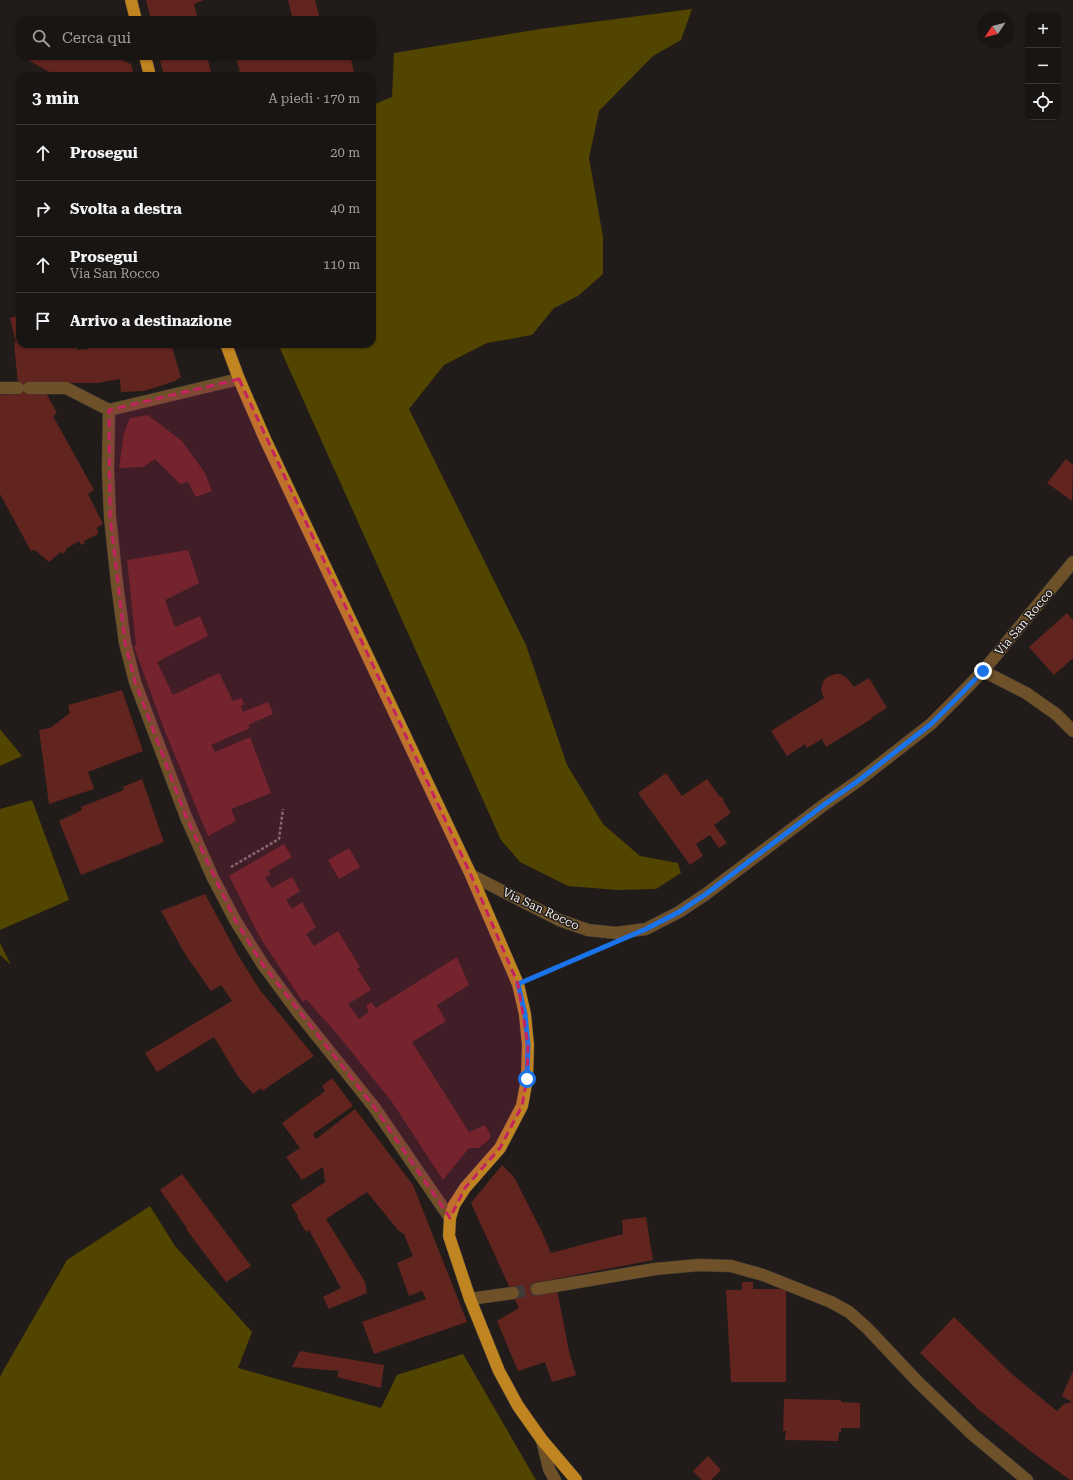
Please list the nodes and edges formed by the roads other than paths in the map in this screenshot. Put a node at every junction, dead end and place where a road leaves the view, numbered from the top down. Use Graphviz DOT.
graph roads {
  1 [pos="131,0"];
  2 [pos="135,16"];
  3 [pos="146,60"];
  4 [pos="149,72"];
  5 [pos="227,348"];
  6 [pos="239,379"];
  7 [pos="0,388"];
  8 [pos="109,410"];
  9 [pos="1073,562"];
  10 [pos="983,671"];
  11 [pos="1073,731"];
  12 [pos="471,876"];
  13 [pos="450,1218"];
  14 [pos="537,1288"];
  15 [pos="513,1293"];
  16 [pos="470,1299"];
  17 [pos="542,1440"];
  18 [pos="555,1480"];
  19 [pos="576,1480"];
  20 [pos="1027,1480"];
  1 -- 2 [label="main road"];
  3 -- 4 [label="main road"];
  5 -- 6 [label="main road"];
  6 -- 8 [label="street"];
  6 -- 12 [label="main road"];
  7 -- 8 [label="street"];
  8 -- 13 [label="street"];
  9 -- 10 [label="street, Via San Rocco"];
  10 -- 11 [label="street"];
  10 -- 12 [label="street, Via San Rocco"];
  12 -- 13 [label="main road"];
  13 -- 16 [label="main road"];
  14 -- 20 [label="street"];
  15 -- 16 [label="street"];
  16 -- 17 [label="main road"];
  17 -- 18 [label="street"];
  17 -- 19 [label="main road"];
}
